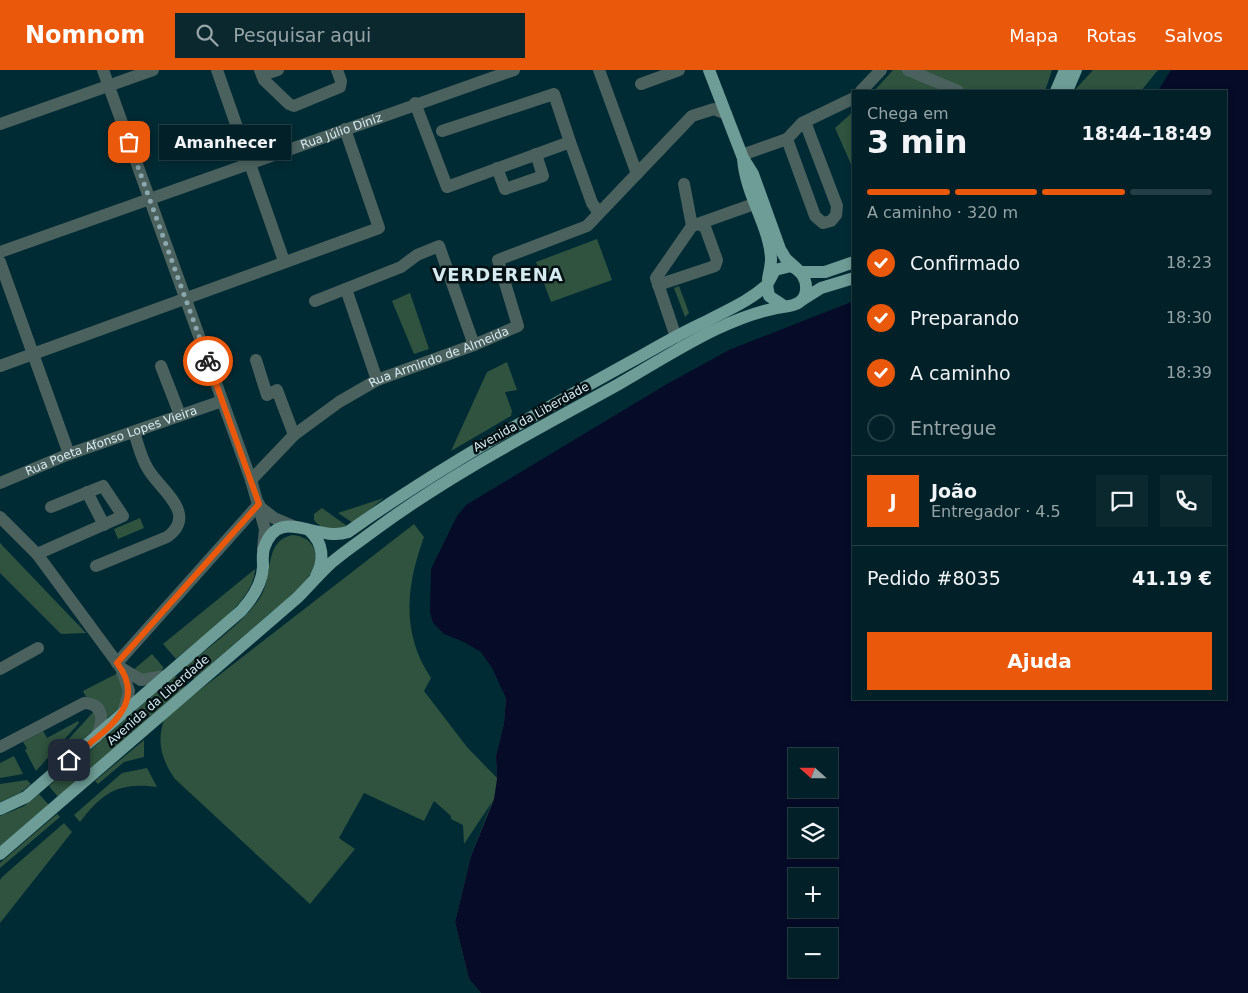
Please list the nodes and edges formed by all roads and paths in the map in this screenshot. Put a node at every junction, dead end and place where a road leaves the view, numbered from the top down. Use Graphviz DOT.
graph roads {
  1 [pos="103,70"];
  2 [pos="153,70"];
  3 [pos="217,70"];
  4 [pos="278,70"];
  5 [pos="337,70"];
  6 [pos="599,70"];
  7 [pos="679,70"];
  8 [pos="709,70"];
  9 [pos="881,70"];
  10 [pos="908,70"];
  11 [pos="1065,70"];
  12 [pos="1076,70"];
  13 [pos="514,71"];
  14 [pos="261,73"];
  15 [pos="641,84"];
  16 [pos="108,86"];
  17 [pos="862,90"];
  18 [pos="956,90"];
  19 [pos="1056,90"];
  20 [pos="1067,90"];
  21 [pos="852,99"];
  22 [pos="415,103"];
  23 [pos="726,114"];
  24 [pos="805,122"];
  25 [pos="0,124"];
  26 [pos="345,129"];
  27 [pos="442,131"];
  28 [pos="787,140"];
  29 [pos="570,142"];
  30 [pos="536,154"];
  31 [pos="742,157"];
  32 [pos="251,163"];
  33 [pos="497,168"];
  34 [pos="637,174"];
  35 [pos="684,184"];
  36 [pos="149,198"];
  37 [pos="754,204"];
  38 [pos="599,213"];
  39 [pos="695,225"];
  40 [pos="0,252"];
  41 [pos="284,261"];
  42 [pos="0,262"];
  43 [pos="852,263"];
  44 [pos="799,270"];
  45 [pos="852,279"];
  46 [pos="767,282"];
  47 [pos="658,285"];
  48 [pos="346,289"];
  49 [pos="185,298"];
  50 [pos="315,302"];
  51 [pos="800,302"];
  52 [pos="784,306"];
  53 [pos="676,337"];
  54 [pos="474,345"];
  55 [pos="34,355"];
  56 [pos="256,360"];
  57 [pos="0,366"];
  58 [pos="161,366"];
  59 [pos="377,380"];
  60 [pos="222,401"];
  61 [pos="180,415"];
  62 [pos="134,432"];
  63 [pos="294,435"];
  64 [pos="69,454"];
  65 [pos="251,480"];
  66 [pos="0,484"];
  67 [pos="87,492"];
  68 [pos="259,506"];
  69 [pos="51,507"];
  70 [pos="0,517"];
  71 [pos="104,525"];
  72 [pos="293,526"];
  73 [pos="310,531"];
  74 [pos="263,552"];
  75 [pos="37,554"];
  76 [pos="96,566"];
  77 [pos="311,584"];
  78 [pos="38,648"];
  79 [pos="119,666"];
  80 [pos="0,669"];
  81 [pos="166,676"];
  82 [pos="123,713"];
  83 [pos="96,737"];
  84 [pos="0,747"];
  85 [pos="0,809"];
  86 [pos="0,854"];
  1 -- 16 [label="street"];
  2 -- 16 [label="street"];
  3 -- 32 [label="street"];
  4 -- 14 [label="street"];
  5 -- 14 [label="street"];
  6 -- 34 [label="street"];
  7 -- 15 [label="street"];
  8 -- 23 [label="main road"];
  9 -- 17 [label="street"];
  10 -- 18 [label="street"];
  11 -- 19 [label="main road"];
  12 -- 20 [label="main road"];
  13 -- 22 [label="street, Rua Júlio Diniz"];
  16 -- 25 [label="street"];
  16 -- 36 [label="street"];
  21 -- 24 [label="street"];
  22 -- 26 [label="street, Rua Júlio Diniz"];
  22 -- 33 [label="street"];
  23 -- 31 [label="main road"];
  23 -- 34 [label="street, Rua Armindo de Almeida"];
  24 -- 28 [label="street"];
  24 -- 28 [label="street"];
  26 -- 32 [label="street, Rua Júlio Diniz"];
  26 -- 41 [label="street"];
  27 -- 29 [label="street"];
  28 -- 31 [label="street"];
  29 -- 30 [label="street"];
  29 -- 38 [label="street"];
  30 -- 33 [label="street"];
  30 -- 33 [label="street"];
  31 -- 37 [label="main road"];
  31 -- 44 [label="main road"];
  32 -- 36 [label="street, Rua Júlio Diniz"];
  32 -- 41 [label="street"];
  34 -- 38 [label="street, Rua Armindo de Almeida"];
  35 -- 39 [label="street"];
  36 -- 40 [label="street, Rua Júlio Diniz"];
  36 -- 49 [label="street"];
  37 -- 39 [label="street"];
  37 -- 46 [label="main road"];
  38 -- 54 [label="street, Rua Armindo de Almeida"];
  39 -- 47 [label="street"];
  39 -- 47 [label="street"];
  41 -- 49 [label="street"];
  42 -- 55 [label="street"];
  43 -- 44 [label="main road"];
  44 -- 46 [label="main road"];
  44 -- 51 [label="main road"];
  45 -- 51 [label="main road"];
  46 -- 52 [label="main road"];
  46 -- 53 [label="main road, Avenida da Liberdade"];
  47 -- 53 [label="street"];
  48 -- 50 [label="street"];
  48 -- 54 [label="street"];
  48 -- 59 [label="street"];
  49 -- 55 [label="street"];
  49 -- 60 [label="street"];
  51 -- 52 [label="main road"];
  52 -- 77 [label="main road, Avenida da Liberdade"];
  53 -- 73 [label="main road, Avenida da Liberdade"];
  54 -- 59 [label="street, Rua Armindo de Almeida"];
  55 -- 57 [label="street"];
  55 -- 64 [label="street"];
  56 -- 63 [label="street"];
  58 -- 61 [label="street"];
  59 -- 63 [label="street, Rua Armindo de Almeida"];
  60 -- 61 [label="street, Rua Poeta Afonso Lopes Vieira"];
  60 -- 65 [label="street"];
  61 -- 62 [label="street, Rua Poeta Afonso Lopes Vieira"];
  62 -- 64 [label="street, Rua Poeta Afonso Lopes Vieira"];
  62 -- 76 [label="street"];
  63 -- 65 [label="street, Rua Armindo de Almeida"];
  64 -- 66 [label="street, Rua Poeta Afonso Lopes Vieira"];
  65 -- 68 [label="street"];
  67 -- 69 [label="street"];
  67 -- 71 [label="street"];
  67 -- 71 [label="street"];
  68 -- 72 [label="street"];
  68 -- 74 [label="street"];
  68 -- 79 [label="street"];
  70 -- 75 [label="street"];
  71 -- 75 [label="street"];
  72 -- 73 [label="main road, Avenida da Liberdade"];
  72 -- 74 [label="main road, Avenida da Liberdade"];
  73 -- 77 [label="main road, Avenida da Liberdade"];
  74 -- 81 [label="main road, Avenida da Liberdade"];
  75 -- 79 [label="street"];
  77 -- 86 [label="main road, Avenida da Liberdade"];
  78 -- 80 [label="street"];
  79 -- 81 [label="street"];
  79 -- 82 [label="street"];
  81 -- 82 [label="main road, Avenida da Liberdade"];
  82 -- 83 [label="main road, Avenida da Liberdade"];
  83 -- 84 [label="street"];
  83 -- 85 [label="main road, Avenida da Liberdade"];
}
